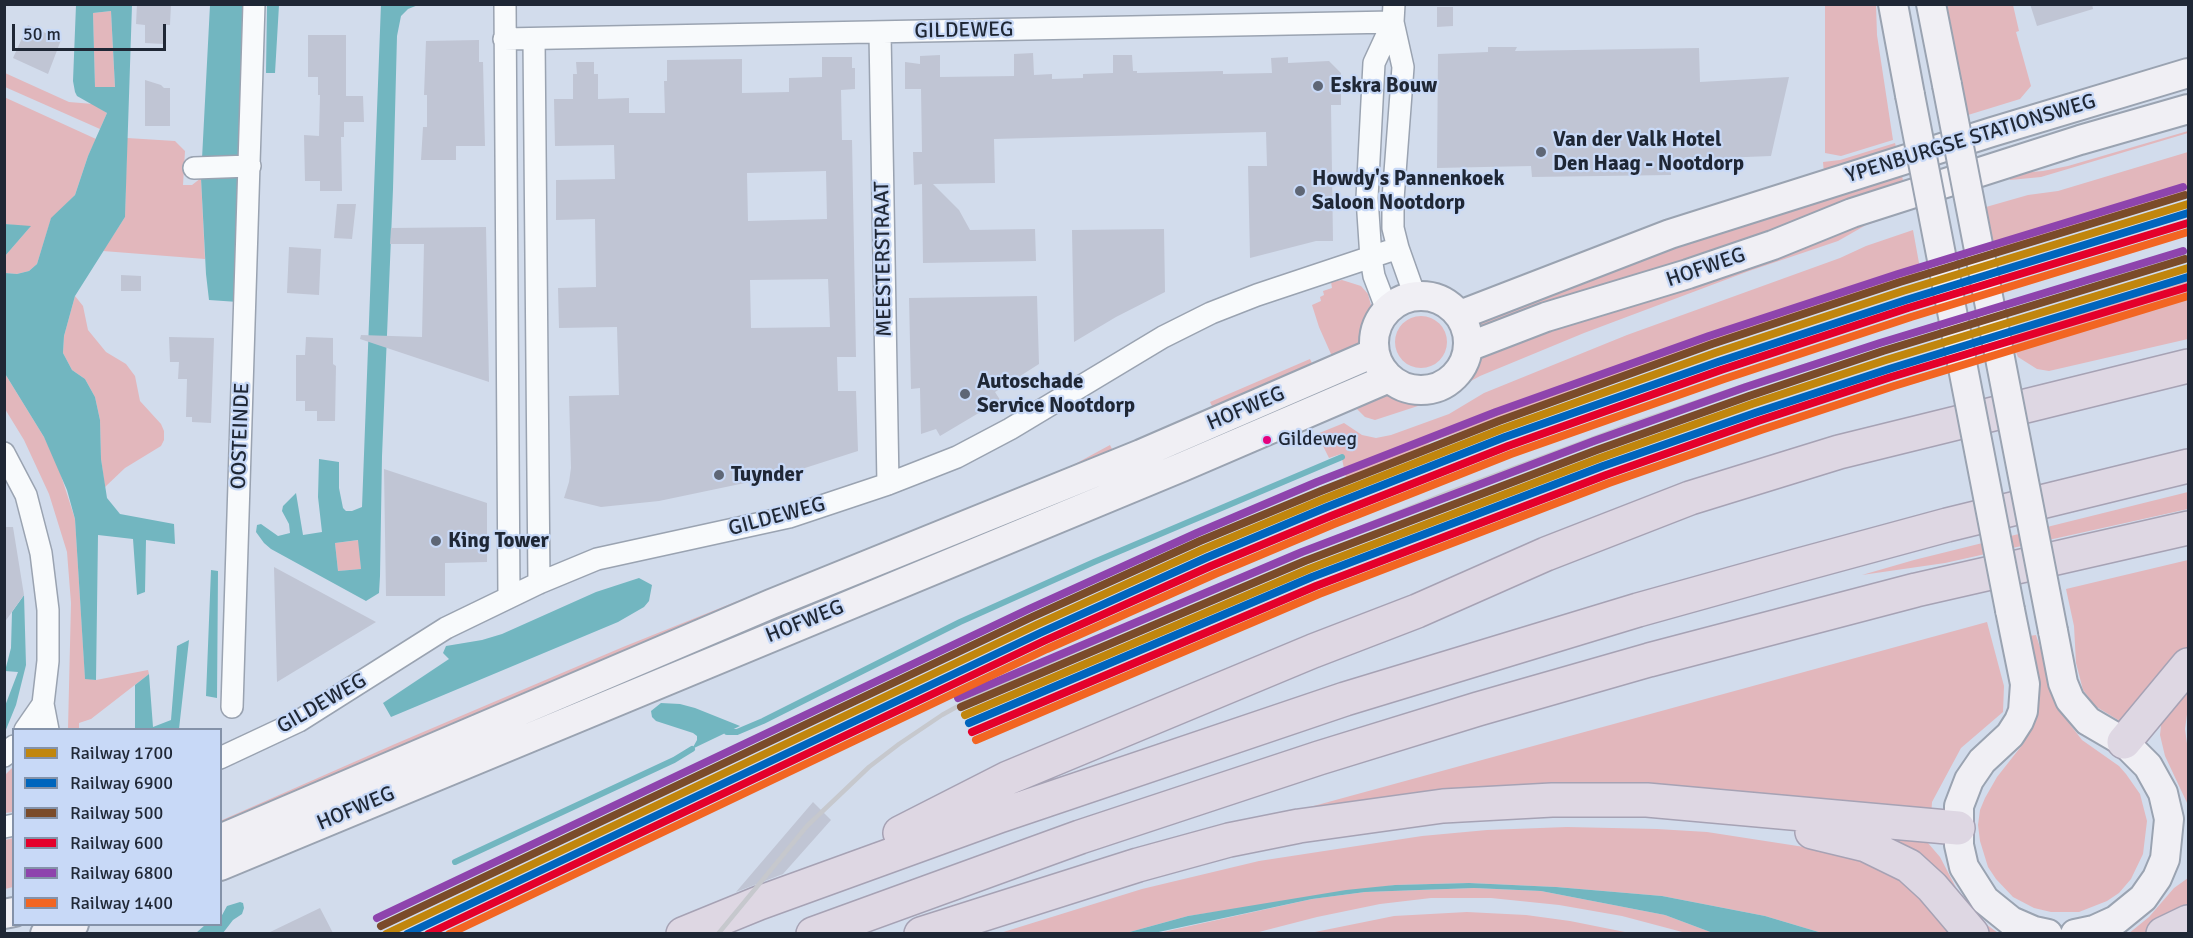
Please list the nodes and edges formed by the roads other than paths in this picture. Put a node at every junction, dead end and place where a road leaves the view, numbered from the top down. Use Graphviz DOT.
graph roads {
  1 [pos="254,4"];
  2 [pos="1893,4"];
  3 [pos="1931,4"];
  4 [pos="505,6"];
  5 [pos="1394,13"];
  6 [pos="880,33"];
  7 [pos="504,39"];
  8 [pos="534,39"];
  9 [pos="2188,73"];
  10 [pos="2188,109"];
  11 [pos="247,166"];
  12 [pos="198,167"];
  13 [pos="1755,208"];
  14 [pos="1773,245"];
  15 [pos="1398,248"];
  16 [pos="1371,258"];
  17 [pos="1415,296"];
  18 [pos="1387,310"];
  19 [pos="1460,315"];
  20 [pos="1468,347"];
  21 [pos="1374,353"];
  22 [pos="2188,366"];
  23 [pos="1389,378"];
  24 [pos="2009,409"];
  25 [pos="1972,418"];
  26 [pos="4,453"];
  27 [pos="2188,466"];
  28 [pos="888,484"];
  29 [pos="2188,528"];
  30 [pos="539,583"];
  31 [pos="509,597"];
  32 [pos="2188,665"];
  33 [pos="43,704"];
  34 [pos="232,707"];
  35 [pos="26,728"];
  36 [pos="48,728"];
  37 [pos="2124,742"];
  38 [pos="224,756"];
  39 [pos="1713,805"];
  40 [pos="1958,828"];
  41 [pos="2179,831"];
  42 [pos="222,838"];
  43 [pos="2177,860"];
  44 [pos="222,865"];
  45 [pos="759,903"];
  46 [pos="2188,922"];
  47 [pos="68,926"];
  48 [pos="45,933"];
  49 [pos="683,933"];
  50 [pos="813,933"];
  51 [pos="921,933"];
  52 [pos="1971,933"];
  53 [pos="2048,933"];
  54 [pos="2075,933"];
  55 [pos="2163,933"];
  1 -- 11 [label="street, OOSTEINDE"];
  2 -- 25 [label="main road, bridge"];
  3 -- 24 [label="main road, bridge"];
  4 -- 7 [label="street"];
  5 -- 6 [label="street, GILDEWEG"];
  5 -- 15 [label="street"];
  5 -- 16 [label="street"];
  6 -- 8 [label="street, GILDEWEG"];
  6 -- 28 [label="street, MEESTERSTRAAT"];
  7 -- 8 [label="street, GILDEWEG"];
  7 -- 31 [label="street"];
  8 -- 30 [label="street"];
  9 -- 13 [label="main road, YPENBURGSE STATIONSWEG"];
  10 -- 14 [label="main road, YPENBURGSE STATIONSWEG"];
  11 -- 12 [label="street"];
  11 -- 34 [label="street, OOSTEINDE"];
  13 -- 19 [label="main road, HOFWEG"];
  14 -- 20 [label="main road, HOFWEG"];
  15 -- 16 [label="street, GILDEWEG"];
  15 -- 17 [label="street"];
  16 -- 18 [label="street"];
  16 -- 28 [label="street, GILDEWEG"];
  17 -- 18 [label="main road"];
  17 -- 19 [label="main road"];
  18 -- 21 [label="main road"];
  19 -- 20 [label="main road"];
  20 -- 23 [label="main road"];
  21 -- 23 [label="main road"];
  21 -- 42 [label="main road, HOFWEG"];
  22 -- 24 [label="highway"];
  23 -- 44 [label="main road, HOFWEG"];
  24 -- 25 [label="highway"];
  24 -- 37 [label="main road, bridge"];
  25 -- 40 [label="main road, bridge"];
  25 -- 45 [label="highway"];
  26 -- 33 [label="street"];
  27 -- 45 [label="highway"];
  28 -- 30 [label="street, GILDEWEG"];
  29 -- 50 [label="highway"];
  30 -- 31 [label="street, GILDEWEG"];
  31 -- 38 [label="street, GILDEWEG"];
  32 -- 37 [label="highway"];
  33 -- 35 [label="street"];
  33 -- 36 [label="street"];
  37 -- 41 [label="main road"];
  39 -- 40 [label="highway"];
  39 -- 51 [label="highway"];
  39 -- 52 [label="highway"];
  40 -- 53 [label="main road"];
  41 -- 43 [label="main road"];
  43 -- 54 [label="main road"];
  45 -- 49 [label="highway"];
  46 -- 55 [label="highway"];
  47 -- 48 [label="main road"];
}
